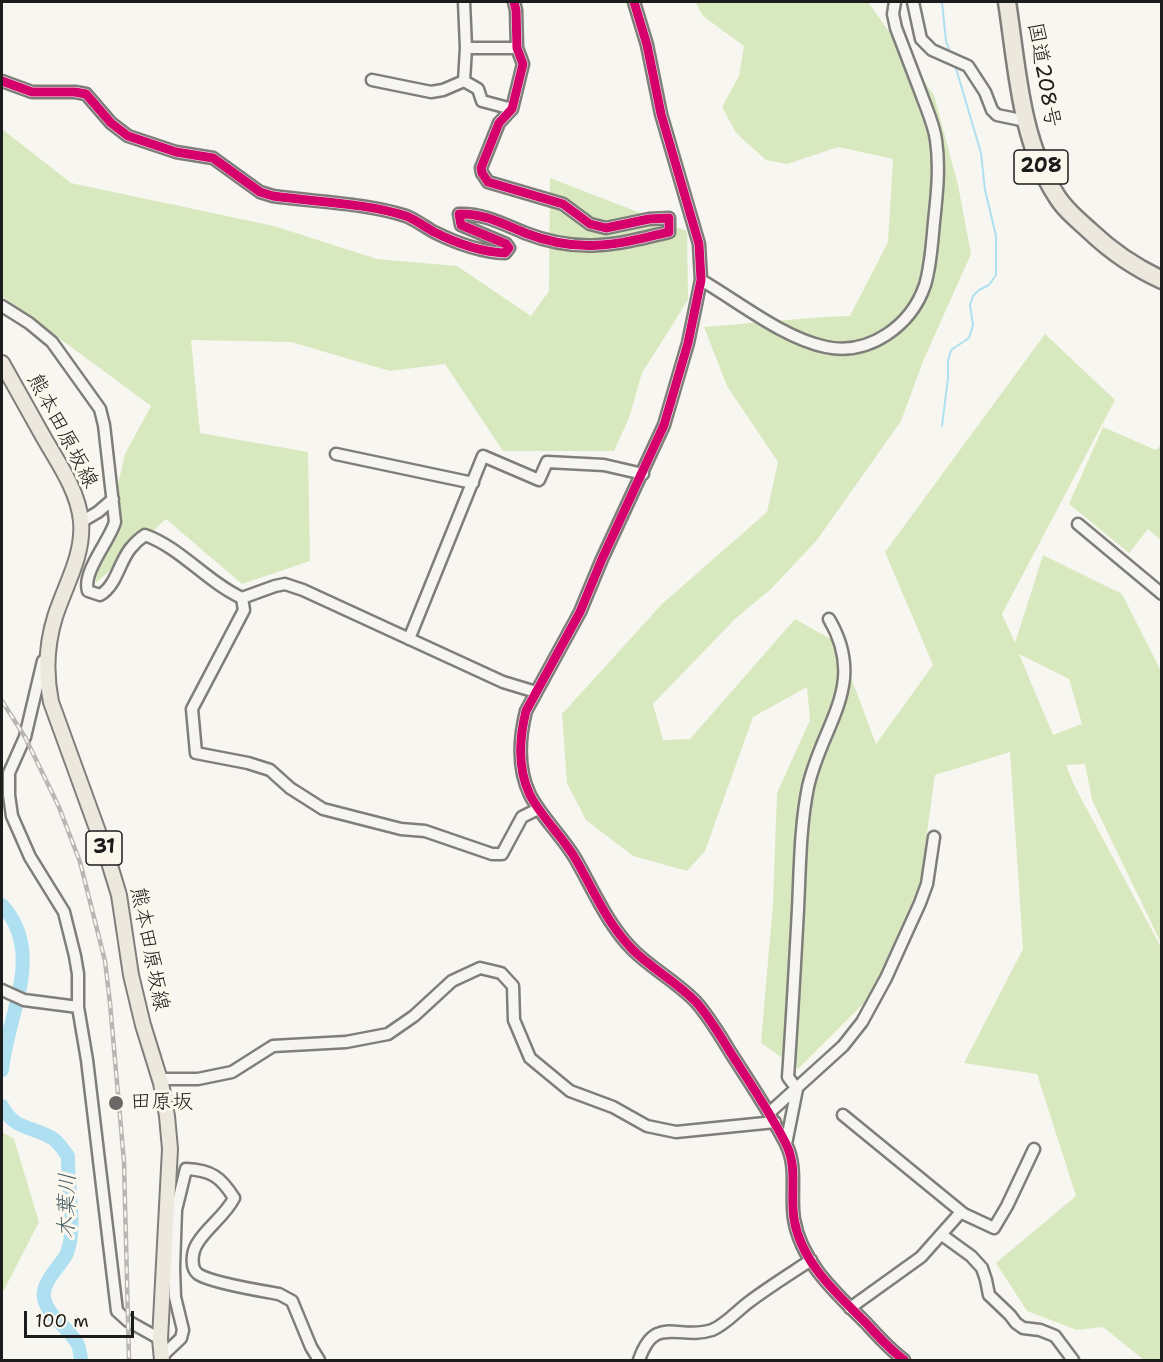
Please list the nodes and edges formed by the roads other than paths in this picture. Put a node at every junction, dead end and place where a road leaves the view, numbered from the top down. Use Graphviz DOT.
graph roads {
  1 [pos="464,2"];
  2 [pos="514,2"];
  3 [pos="634,2"];
  4 [pos="895,2"];
  5 [pos="913,2"];
  6 [pos="1007,2"];
  7 [pos="466,48"];
  8 [pos="517,48"];
  9 [pos="372,80"];
  10 [pos="2,81"];
  11 [pos="464,81"];
  12 [pos="512,109"];
  13 [pos="1026,121"];
  14 [pos="701,280"];
  15 [pos="1161,280"];
  16 [pos="2,306"];
  17 [pos="2,363"];
  18 [pos="336,454"];
  19 [pos="643,474"];
  20 [pos="473,483"];
  21 [pos="113,500"];
  22 [pos="81,522"];
  23 [pos="1078,524"];
  24 [pos="1161,594"];
  25 [pos="242,598"];
  26 [pos="829,619"];
  27 [pos="409,639"];
  28 [pos="47,645"];
  29 [pos="536,692"];
  30 [pos="538,809"];
  31 [pos="2,811"];
  32 [pos="12,816"];
  33 [pos="934,837"];
  34 [pos="2,990"];
  35 [pos="78,1007"];
  36 [pos="159,1079"];
  37 [pos="797,1089"];
  38 [pos="843,1115"];
  39 [pos="772,1118"];
  40 [pos="786,1144"];
  41 [pos="1034,1149"];
  42 [pos="961,1212"];
  43 [pos="942,1235"];
  44 [pos="811,1260"];
  45 [pos="850,1308"];
  46 [pos="160,1339"];
  47 [pos="162,1359"];
  48 [pos="319,1360"];
  49 [pos="639,1360"];
  50 [pos="904,1360"];
  51 [pos="1073,1360"];
  1 -- 7 [label="street"];
  2 -- 8 [label="street"];
  3 -- 14 [label="street"];
  4 -- 14 [label="street"];
  5 -- 13 [label="street"];
  6 -- 13 [label="highway, 国道208号 / 208"];
  7 -- 8 [label="street"];
  7 -- 11 [label="street"];
  8 -- 12 [label="street"];
  9 -- 11 [label="street"];
  10 -- 12 [label="street"];
  11 -- 12 [label="street"];
  13 -- 15 [label="highway, 国道208号 / 208"];
  14 -- 19 [label="street"];
  16 -- 21 [label="street"];
  17 -- 22 [label="main road, 熊本田原坂線 / 31"];
  18 -- 20 [label="street"];
  19 -- 20 [label="street"];
  19 -- 29 [label="street"];
  20 -- 27 [label="street"];
  21 -- 22 [label="street"];
  21 -- 25 [label="street"];
  22 -- 28 [label="main road, 熊本田原坂線 / 31"];
  23 -- 24 [label="street"];
  25 -- 27 [label="street"];
  25 -- 30 [label="street"];
  26 -- 37 [label="street"];
  27 -- 29 [label="street"];
  28 -- 32 [label="street"];
  28 -- 36 [label="main road, 熊本田原坂線 / 31"];
  29 -- 30 [label="street"];
  30 -- 39 [label="street"];
  31 -- 32 [label="street"];
  32 -- 35 [label="street"];
  33 -- 37 [label="street"];
  34 -- 35 [label="street"];
  35 -- 46 [label="street"];
  36 -- 39 [label="street"];
  36 -- 46 [label="main road, 熊本田原坂線 / 31"];
  37 -- 39 [label="street"];
  37 -- 40 [label="street"];
  38 -- 42 [label="street"];
  39 -- 40 [label="street"];
  40 -- 44 [label="street"];
  41 -- 42 [label="street"];
  42 -- 43 [label="street"];
  43 -- 45 [label="street"];
  43 -- 51 [label="street"];
  44 -- 45 [label="street"];
  44 -- 49 [label="street"];
  45 -- 50 [label="street"];
  46 -- 47 [label="main road, 熊本田原坂線 / 31"];
  47 -- 48 [label="street"];
}
